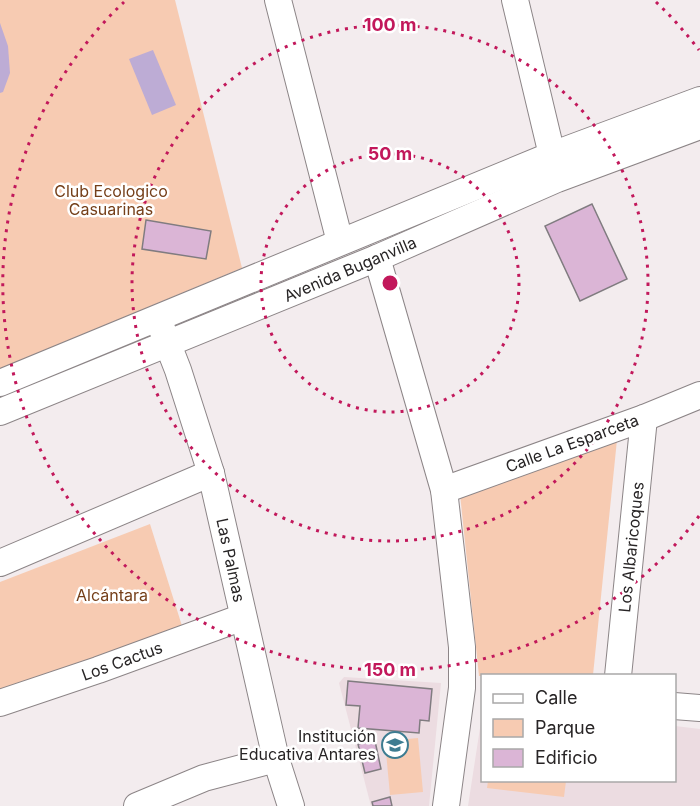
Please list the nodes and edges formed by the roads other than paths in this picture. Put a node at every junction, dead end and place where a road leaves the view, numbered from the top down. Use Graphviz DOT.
graph roads {
  1 [pos="278,0"];
  2 [pos="515,0"];
  3 [pos="700,100"];
  4 [pos="700,126"];
  5 [pos="552,155"];
  6 [pos="340,242"];
  7 [pos="377,258"];
  8 [pos="159,318"];
  9 [pos="167,344"];
  10 [pos="0,383"];
  11 [pos="700,395"];
  12 [pos="0,412"];
  13 [pos="644,418"];
  14 [pos="212,473"];
  15 [pos="444,490"];
  16 [pos="0,563"];
  17 [pos="243,617"];
  18 [pos="618,674"];
  19 [pos="472,689"];
  20 [pos="0,703"];
  21 [pos="676,706"];
  22 [pos="700,708"];
  23 [pos="276,759"];
  24 [pos="137,806"];
  25 [pos="291,806"];
  26 [pos="446,806"];
  1 -- 6 [label="street"];
  2 -- 5 [label="street"];
  3 -- 5 [label="street, Avenida Buganvilla"];
  4 -- 7 [label="street, Avenida Buganvilla"];
  5 -- 6 [label="street, Avenida Buganvilla"];
  6 -- 8 [label="street, Avenida Buganvilla"];
  7 -- 9 [label="street, Avenida Buganvilla"];
  7 -- 15 [label="street"];
  8 -- 9 [label="street, Las Palmas"];
  8 -- 10 [label="street, Avenida Buganvilla"];
  9 -- 12 [label="street, Avenida Buganvilla"];
  9 -- 14 [label="street, Las Palmas"];
  11 -- 13 [label="street, Calle La Esparceta"];
  13 -- 15 [label="street, Calle La Esparceta"];
  13 -- 18 [label="street, Los Albaricoques"];
  14 -- 16 [label="street"];
  14 -- 17 [label="street, Las Palmas"];
  15 -- 19 [label="street"];
  17 -- 20 [label="street, Los Cactus"];
  17 -- 23 [label="street, Las Palmas"];
  19 -- 26 [label="street"];
  21 -- 22 [label="street"];
  23 -- 24 [label="street"];
  23 -- 25 [label="street, Las Palmas"];
}
